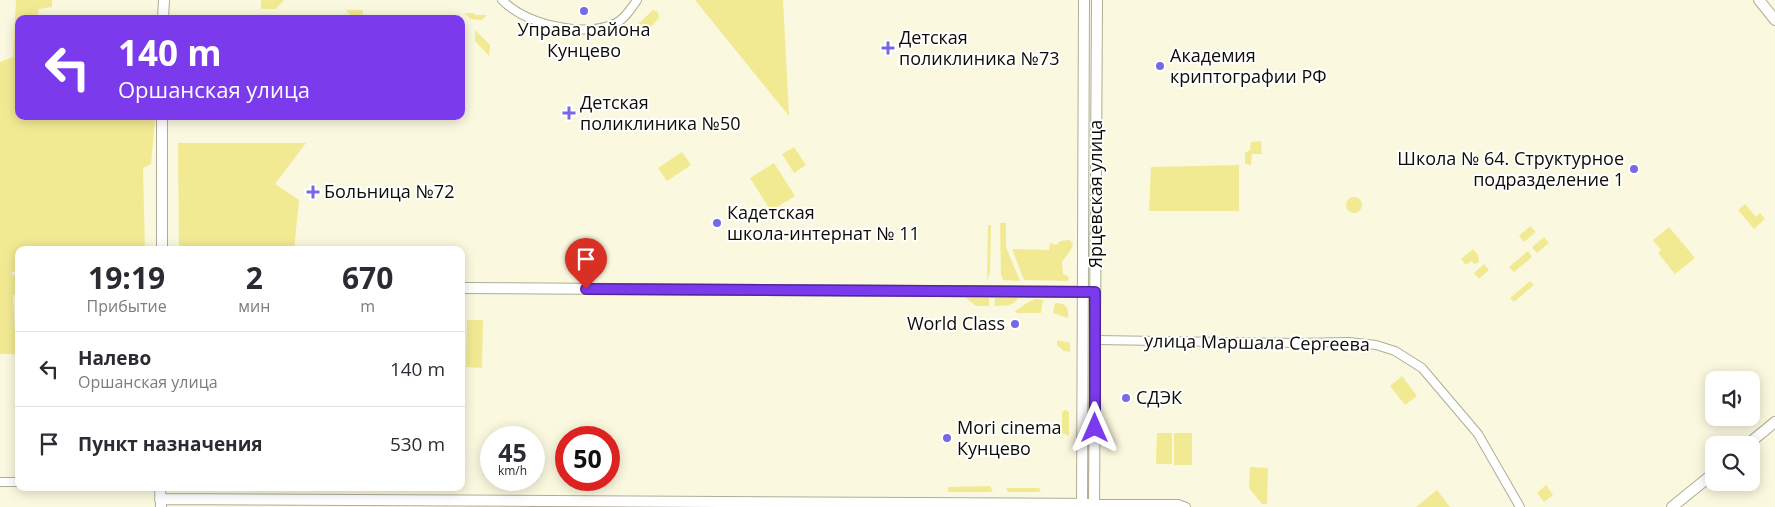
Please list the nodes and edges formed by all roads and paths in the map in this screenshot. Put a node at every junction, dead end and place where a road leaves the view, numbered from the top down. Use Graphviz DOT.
graph roads {
  1 [pos="164,0"];
  2 [pos="502,0"];
  3 [pos="637,0"];
  4 [pos="1084,0"];
  5 [pos="1097,0"];
  6 [pos="1759,0"];
  7 [pos="163,15"];
  8 [pos="1775,20"];
  9 [pos="162,120"];
  10 [pos="162,246"];
  11 [pos="465,288"];
  12 [pos="1083,292"];
  13 [pos="1095,292"];
  14 [pos="1096,340"];
  15 [pos="1775,422"];
  16 [pos="1758,436"];
  17 [pos="1705,480"];
  18 [pos="0,482"];
  19 [pos="15,482"];
  20 [pos="160,503"];
  21 [pos="1082,505"];
  22 [pos="1094,506"];
  23 [pos="1186,507"];
  24 [pos="1520,507"];
  25 [pos="1672,507"];
  1 -- 7 [label="street"];
  2 -- 3 [label="street"];
  4 -- 12 [label="street, Ярцевская улица"];
  5 -- 13 [label="street, Ярцевская улица"];
  6 -- 8 [label="street"];
  9 -- 10 [label="street"];
  11 -- 12 [label="street"];
  12 -- 13 [label="street"];
  12 -- 21 [label="street, Ярцевская улица"];
  13 -- 14 [label="street, Ярцевская улица"];
  14 -- 22 [label="street, Ярцевская улица"];
  14 -- 24 [label="street, улица Маршала Сергеева"];
  15 -- 16 [label="street"];
  17 -- 25 [label="street"];
  18 -- 19 [label="street"];
  20 -- 21 [label="street"];
  21 -- 22 [label="street"];
  22 -- 23 [label="street"];
}
